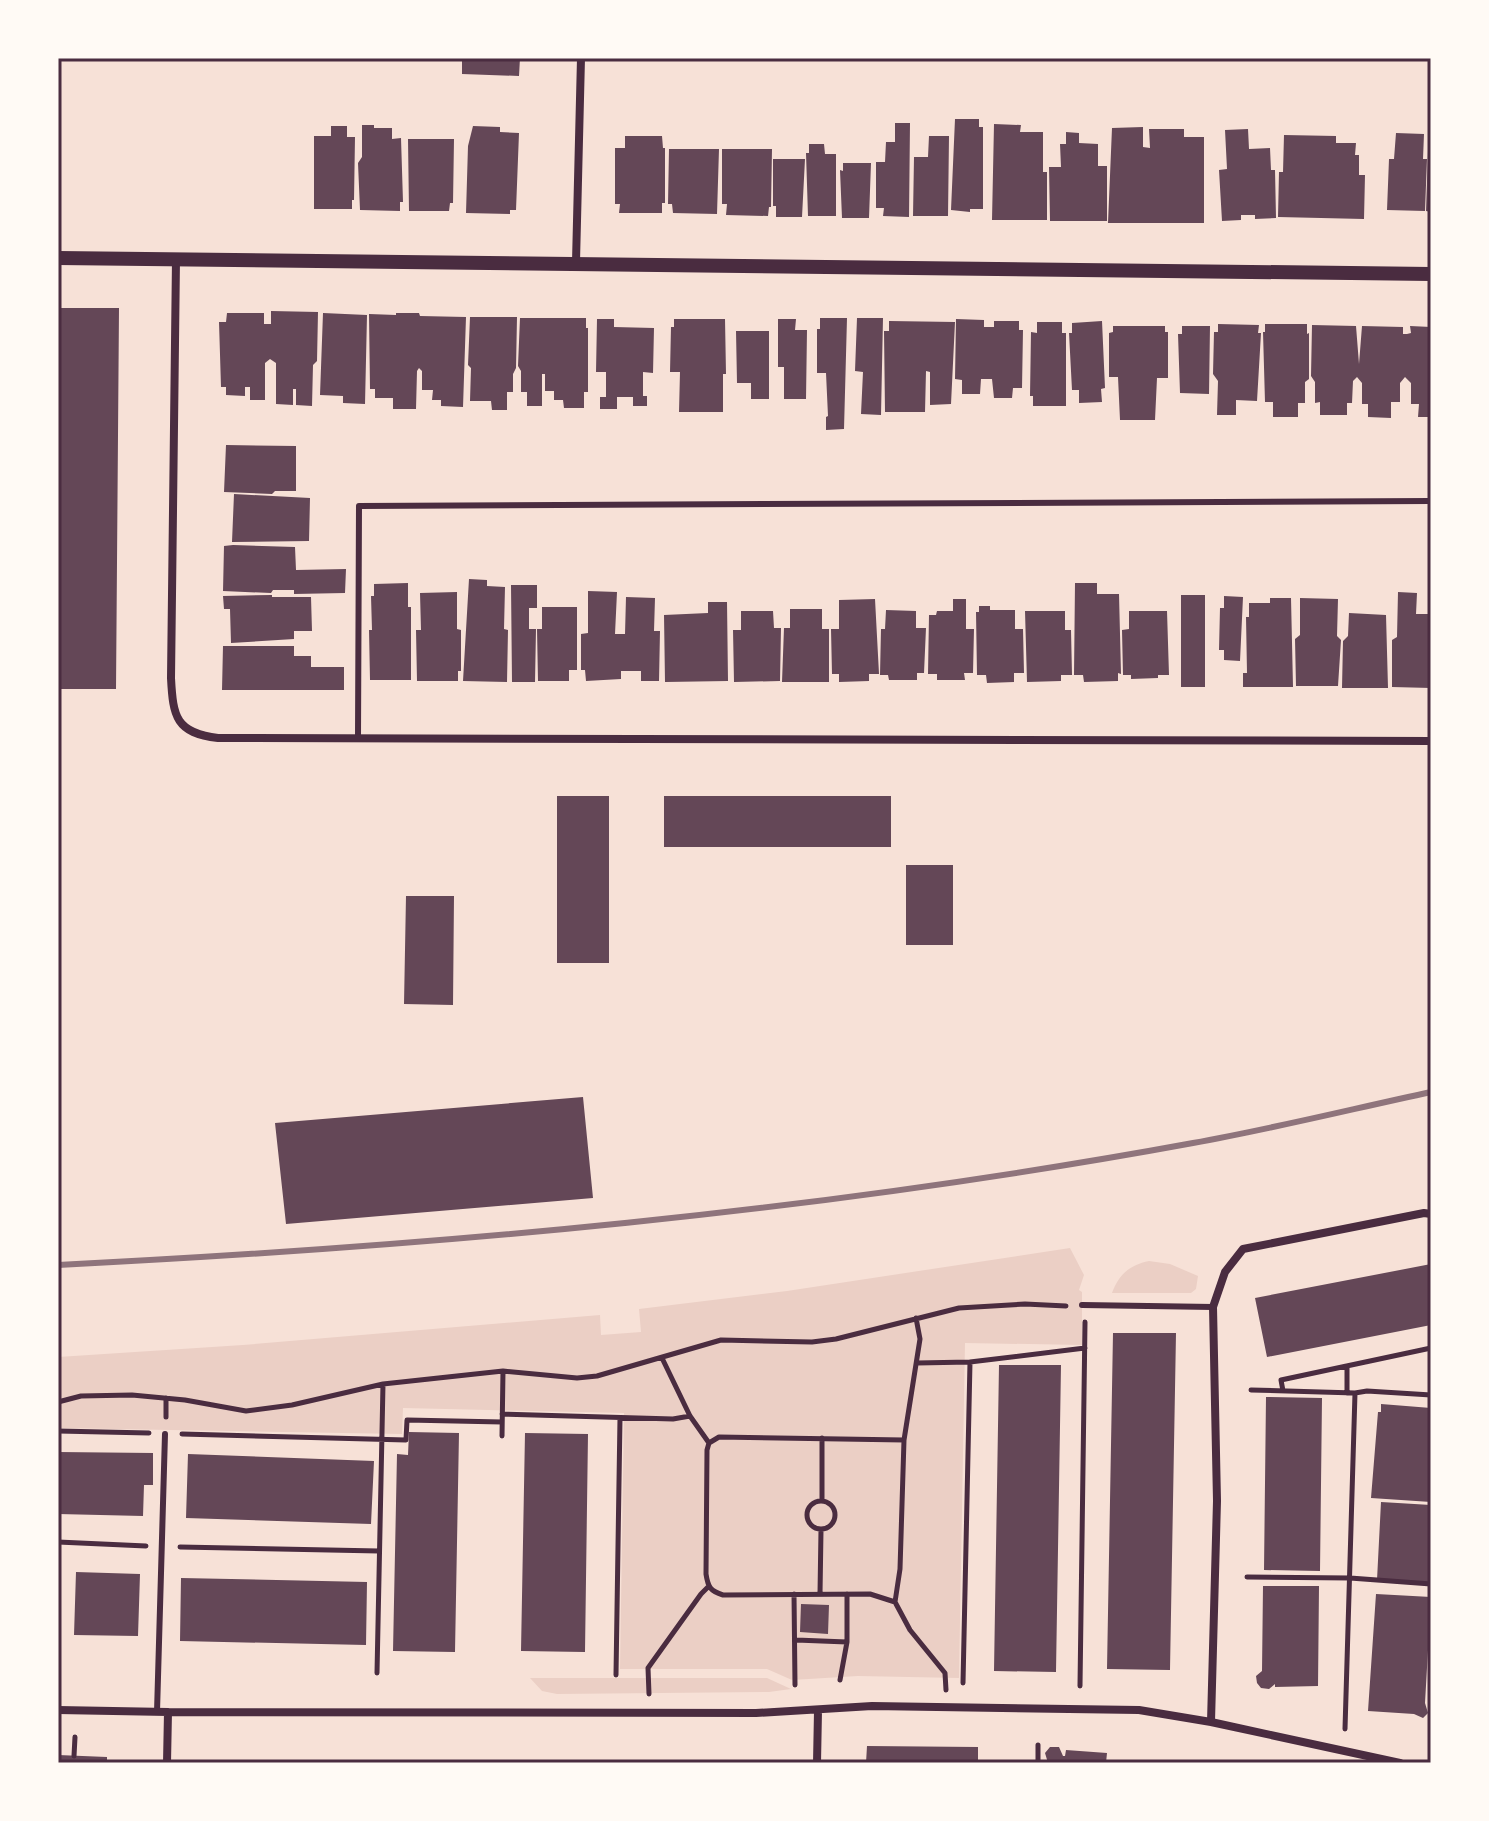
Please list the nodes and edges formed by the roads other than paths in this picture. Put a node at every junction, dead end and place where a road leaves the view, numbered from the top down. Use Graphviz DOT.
graph roads {
  1 [pos="581,58"];
  2 [pos="58,258"];
  3 [pos="176,258"];
  4 [pos="576,262"];
  5 [pos="1431,274"];
  6 [pos="1431,501"];
  7 [pos="358,738"];
  8 [pos="1431,741"];
  9 [pos="1431,1214"];
  10 [pos="1082,1305"];
  11 [pos="1213,1307"];
  12 [pos="165,1434"];
  13 [pos="58,1710"];
  14 [pos="818,1711"];
  15 [pos="157,1712"];
  16 [pos="168,1712"];
  17 [pos="1211,1722"];
  18 [pos="167,1763"];
  19 [pos="817,1763"];
  20 [pos="1400,1763"];
  1 -- 4 [label="street"];
  2 -- 3 [label="street"];
  3 -- 4 [label="street"];
  3 -- 7 [label="street"];
  4 -- 5 [label="street"];
  6 -- 7 [label="lane"];
  7 -- 8 [label="street"];
  9 -- 11 [label="street"];
  10 -- 11 [label="lane"];
  11 -- 17 [label="street"];
  12 -- 15 [label="lane"];
  13 -- 15 [label="street"];
  14 -- 16 [label="street"];
  14 -- 17 [label="street"];
  14 -- 19 [label="street"];
  15 -- 16 [label="street"];
  16 -- 18 [label="street"];
  17 -- 20 [label="street"];
}
